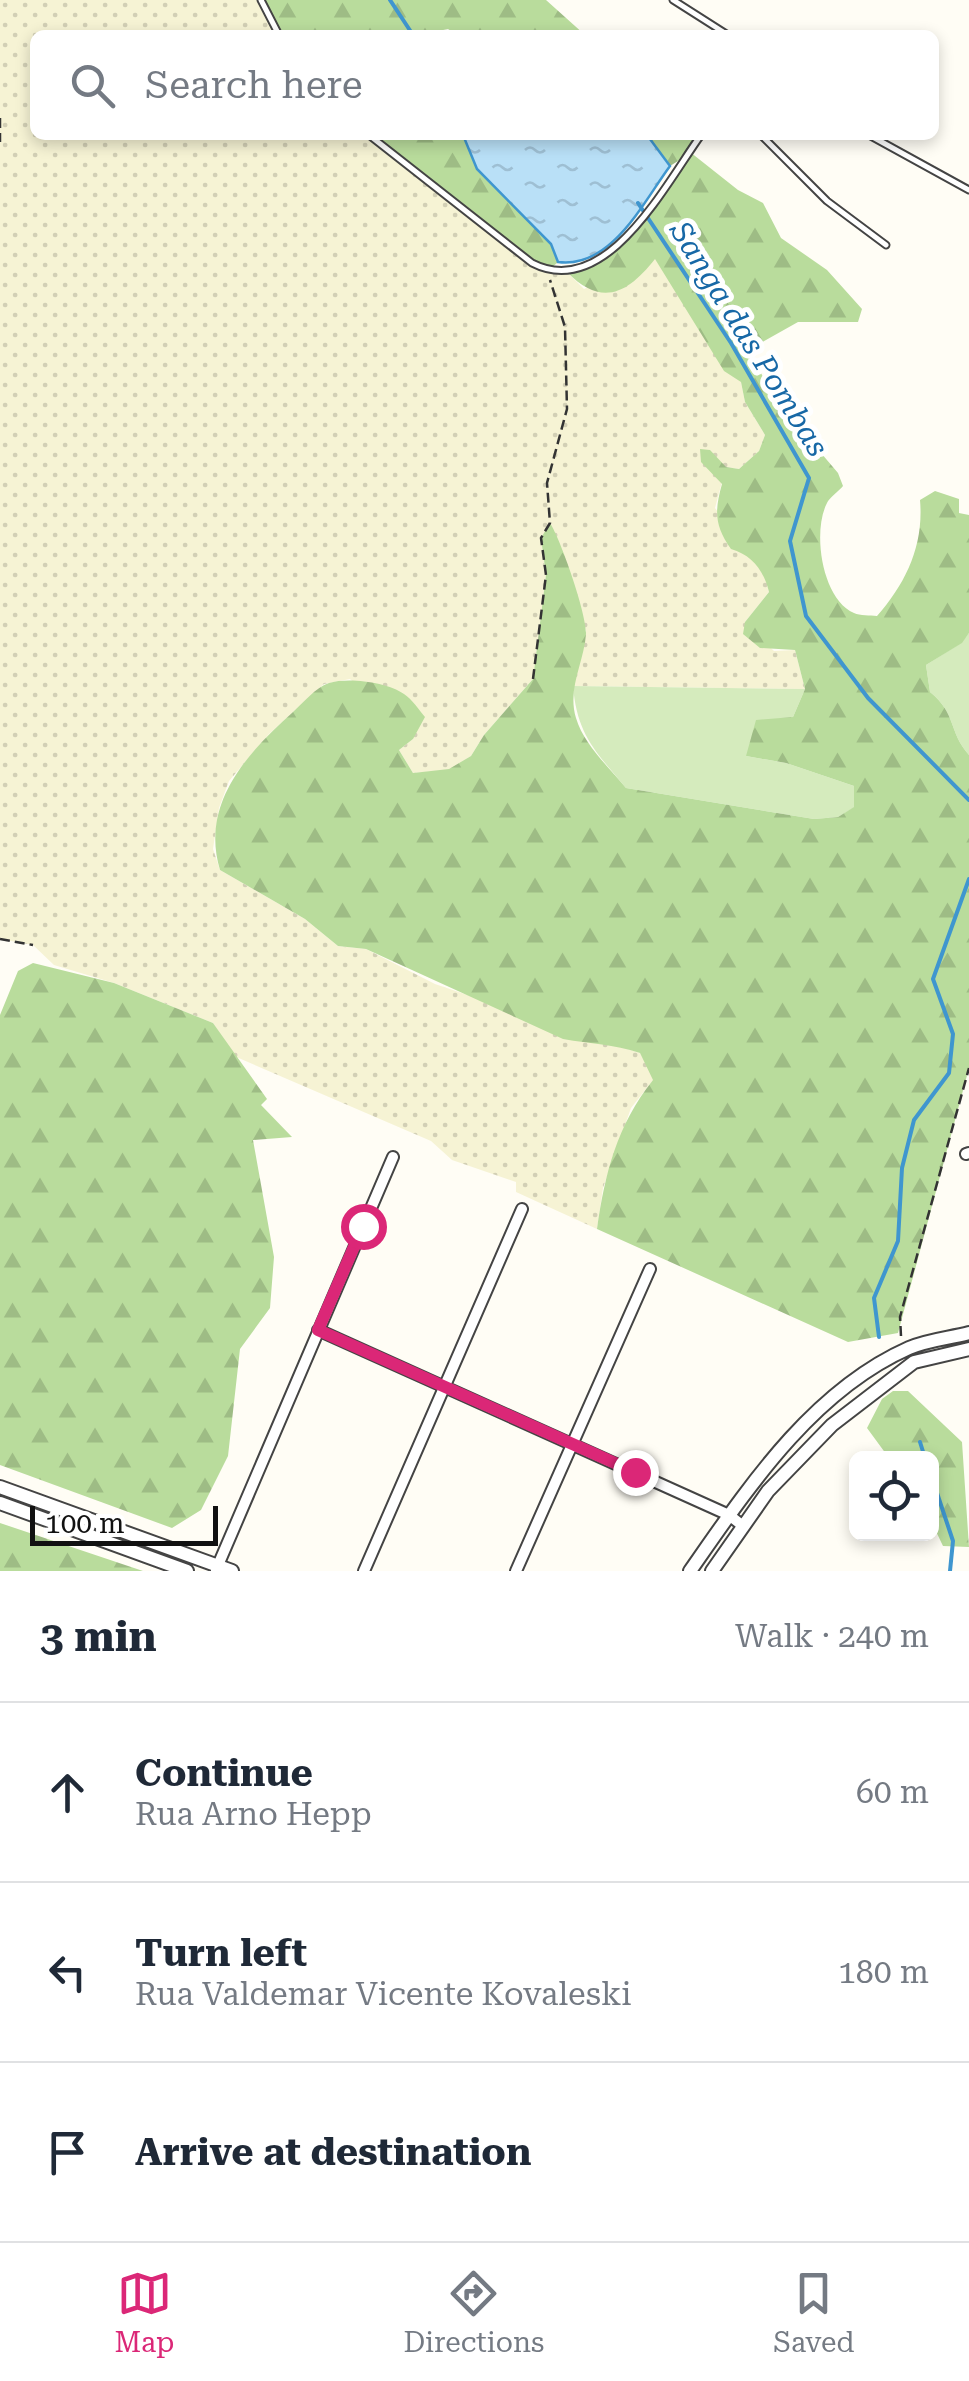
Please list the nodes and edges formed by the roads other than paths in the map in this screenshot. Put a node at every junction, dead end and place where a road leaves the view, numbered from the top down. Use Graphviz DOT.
graph roads {
  1 [pos="261,0"];
  2 [pos="673,0"];
  3 [pos="276,30"];
  4 [pos="718,30"];
  5 [pos="376,140"];
  6 [pos="697,140"];
  7 [pos="766,140"];
  8 [pos="879,140"];
  9 [pos="969,190"];
  10 [pos="886,245"];
  11 [pos="393,1157"];
  12 [pos="522,1209"];
  13 [pos="650,1270"];
  14 [pos="318,1330"];
  15 [pos="969,1333"];
  16 [pos="911,1347"];
  17 [pos="969,1349"];
  18 [pos="914,1362"];
  19 [pos="444,1386"];
  20 [pos="572,1444"];
  21 [pos="0,1487"];
  22 [pos="0,1503"];
  23 [pos="729,1515"];
  24 [pos="743,1526"];
  25 [pos="216,1568"];
  26 [pos="187,1571"];
  27 [pos="232,1571"];
  28 [pos="364,1571"];
  29 [pos="516,1571"];
  30 [pos="690,1571"];
  31 [pos="712,1571"];
  1 -- 3 [label="lane"];
  2 -- 4 [label="lane"];
  5 -- 6 [label="lane"];
  7 -- 10 [label="lane"];
  8 -- 9 [label="lane"];
  11 -- 14 [label="street"];
  12 -- 19 [label="street"];
  13 -- 20 [label="street"];
  14 -- 19 [label="street"];
  14 -- 25 [label="street"];
  15 -- 16 [label="street"];
  16 -- 18 [label="street"];
  16 -- 23 [label="street"];
  17 -- 18 [label="street"];
  18 -- 24 [label="street"];
  19 -- 20 [label="street"];
  19 -- 28 [label="street"];
  20 -- 23 [label="street"];
  20 -- 29 [label="street"];
  21 -- 25 [label="street"];
  22 -- 26 [label="street"];
  23 -- 24 [label="street"];
  23 -- 30 [label="street"];
  24 -- 31 [label="street"];
  25 -- 27 [label="street"];
}
